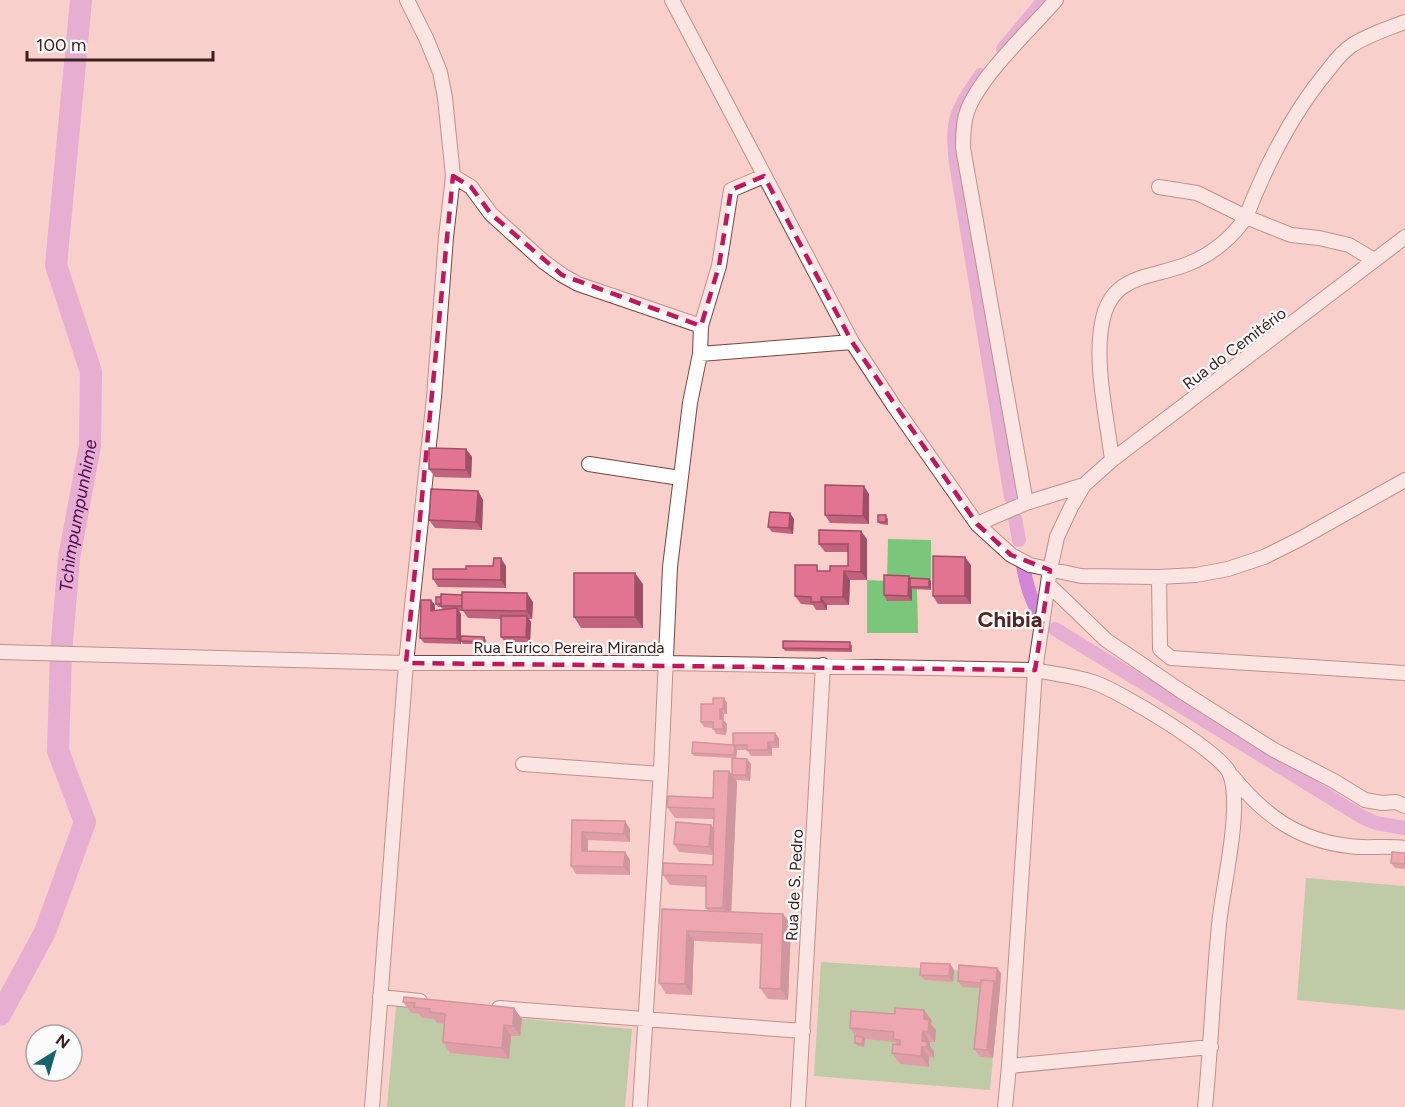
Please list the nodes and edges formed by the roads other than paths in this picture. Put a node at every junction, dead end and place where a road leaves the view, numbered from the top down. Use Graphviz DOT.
graph roads {
  1 [pos="407,0"];
  2 [pos="672,0"];
  3 [pos="1056,0"];
  4 [pos="1405,22"];
  5 [pos="453,176"];
  6 [pos="764,176"];
  7 [pos="1159,188"];
  8 [pos="1246,217"];
  9 [pos="1405,237"];
  10 [pos="1374,260"];
  11 [pos="701,326"];
  12 [pos="852,342"];
  13 [pos="700,354"];
  14 [pos="1112,460"];
  15 [pos="588,464"];
  16 [pos="680,478"];
  17 [pos="1405,480"];
  18 [pos="1084,485"];
  19 [pos="1026,503"];
  20 [pos="977,524"];
  21 [pos="1050,570"];
  22 [pos="1159,577"];
  23 [pos="1049,585"];
  24 [pos="0,652"];
  25 [pos="406,663"];
  26 [pos="666,663"];
  27 [pos="823,665"];
  28 [pos="1035,669"];
  29 [pos="1405,672"];
  30 [pos="523,764"];
  31 [pos="1227,769"];
  32 [pos="661,774"];
  33 [pos="1405,806"];
  34 [pos="1405,848"];
  35 [pos="380,997"];
  36 [pos="438,1002"];
  37 [pos="484,1006"];
  38 [pos="645,1020"];
  39 [pos="802,1031"];
  40 [pos="1210,1047"];
  41 [pos="1009,1066"];
  42 [pos="372,1107"];
  43 [pos="640,1107"];
  44 [pos="798,1107"];
  45 [pos="1005,1107"];
  46 [pos="1205,1107"];
  1 -- 5 [label="street"];
  2 -- 6 [label="street"];
  3 -- 19 [label="street"];
  4 -- 8 [label="street"];
  5 -- 11 [label="street"];
  5 -- 25 [label="street"];
  6 -- 11 [label="street"];
  6 -- 12 [label="street"];
  7 -- 8 [label="street"];
  8 -- 10 [label="street"];
  8 -- 14 [label="street"];
  9 -- 10 [label="street, Rua do Cemitério"];
  10 -- 14 [label="street, Rua do Cemitério"];
  11 -- 13 [label="street"];
  12 -- 13 [label="street"];
  12 -- 20 [label="street"];
  13 -- 16 [label="street"];
  14 -- 18 [label="street, Rua do Cemitério"];
  15 -- 16 [label="street"];
  16 -- 26 [label="street"];
  17 -- 22 [label="street"];
  18 -- 19 [label="street"];
  18 -- 21 [label="street"];
  19 -- 20 [label="street"];
  20 -- 21 [label="street"];
  21 -- 22 [label="street"];
  21 -- 23 [label="street"];
  22 -- 29 [label="street"];
  23 -- 28 [label="street"];
  23 -- 33 [label="street"];
  24 -- 25 [label="street, Rua Eurico Pereira Miranda"];
  25 -- 26 [label="street, Rua Eurico Pereira Miranda"];
  25 -- 35 [label="street"];
  26 -- 27 [label="street, Rua Eurico Pereira Miranda"];
  26 -- 32 [label="street"];
  27 -- 28 [label="street, Rua Eurico Pereira Miranda"];
  27 -- 39 [label="street, Rua de S. Pedro"];
  28 -- 31 [label="street, Rua Eurico Pereira Miranda"];
  28 -- 41 [label="street"];
  30 -- 32 [label="street"];
  31 -- 34 [label="street, Rua Eurico Pereira Miranda"];
  31 -- 40 [label="street"];
  32 -- 38 [label="street"];
  35 -- 36 [label="street"];
  35 -- 42 [label="street"];
  37 -- 38 [label="street"];
  38 -- 39 [label="street"];
  38 -- 43 [label="street"];
  39 -- 44 [label="street, Rua de S. Pedro"];
  40 -- 41 [label="street"];
  40 -- 46 [label="street"];
  41 -- 45 [label="street"];
}
